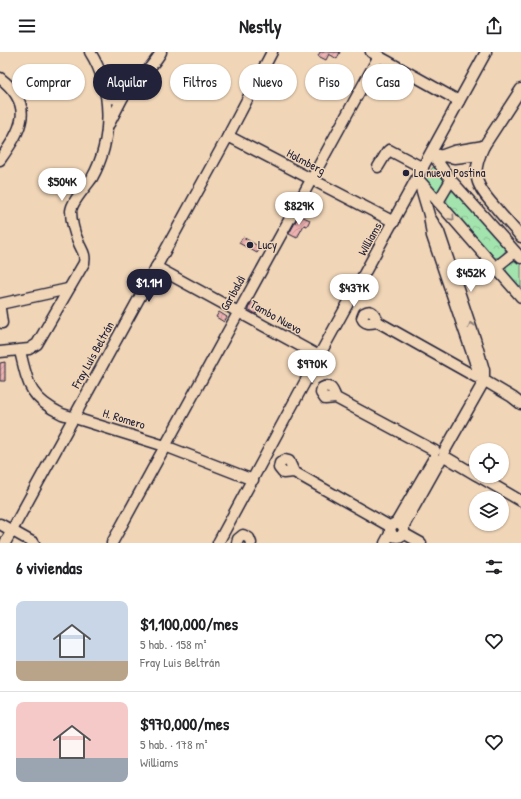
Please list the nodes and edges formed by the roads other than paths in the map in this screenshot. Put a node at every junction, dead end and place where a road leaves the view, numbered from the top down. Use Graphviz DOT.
graph roads {
  1 [pos="90,52"];
  2 [pos="161,52"];
  3 [pos="272,52"];
  4 [pos="486,52"];
  5 [pos="375,54"];
  6 [pos="96,64"];
  7 [pos="153,64"];
  8 [pos="0,78"];
  9 [pos="520,90"];
  10 [pos="107,100"];
  11 [pos="121,100"];
  12 [pos="459,101"];
  13 [pos="106,133"];
  14 [pos="228,136"];
  15 [pos="482,150"];
  16 [pos="432,154"];
  17 [pos="0,160"];
  18 [pos="378,167"];
  19 [pos="423,168"];
  20 [pos="418,178"];
  21 [pos="311,179"];
  22 [pos="451,180"];
  23 [pos="438,202"];
  24 [pos="394,222"];
  25 [pos="521,237"];
  26 [pos="518,255"];
  27 [pos="156,267"];
  28 [pos="495,268"];
  29 [pos="68,289"];
  30 [pos="521,297"];
  31 [pos="0,304"];
  32 [pos="0,309"];
  33 [pos="238,311"];
  34 [pos="378,322"];
  35 [pos="2,323"];
  36 [pos="25,350"];
  37 [pos="0,352"];
  38 [pos="319,356"];
  39 [pos="480,379"];
  40 [pos="336,398"];
  41 [pos="521,404"];
  42 [pos="74,418"];
  43 [pos="165,446"];
  44 [pos="440,454"];
  45 [pos="469,470"];
  46 [pos="294,472"];
  47 [pos="253,480"];
  48 [pos="491,483"];
  49 [pos="521,501"];
  50 [pos="0,524"];
  51 [pos="12,531"];
  52 [pos="397,532"];
  53 [pos="5,543"];
  54 [pos="34,543"];
  55 [pos="112,543"];
  56 [pos="218,543"];
  57 [pos="238,543"];
  58 [pos="251,543"];
  59 [pos="385,543"];
  60 [pos="421,543"];
  1 -- 6 [label="street"];
  2 -- 7 [label="street"];
  3 -- 14 [label="street, Fray Luis Beltrán"];
  4 -- 12 [label="street, Williams"];
  5 -- 12 [label="street"];
  5 -- 21 [label="street, Garibaldi"];
  8 -- 17 [label="street"];
  9 -- 15 [label="street"];
  10 -- 13 [label="street"];
  11 -- 13 [label="street"];
  12 -- 16 [label="street, Williams"];
  13 -- 29 [label="street"];
  14 -- 21 [label="street, Holmberg"];
  14 -- 27 [label="street, Fray Luis Beltrán"];
  15 -- 16 [label="street"];
  15 -- 25 [label="street"];
  16 -- 19 [label="street, Williams"];
  16 -- 22 [label="street"];
  18 -- 19 [label="street"];
  19 -- 20 [label="street, Williams"];
  20 -- 23 [label="street"];
  20 -- 24 [label="street, Williams"];
  20 -- 39 [label="street"];
  21 -- 24 [label="street, Holmberg"];
  21 -- 33 [label="street, Garibaldi"];
  22 -- 23 [label="street"];
  22 -- 26 [label="street"];
  23 -- 28 [label="street, one-way"];
  24 -- 38 [label="street, Williams"];
  26 -- 28 [label="street"];
  27 -- 33 [label="street, Tambo Nuevo"];
  27 -- 42 [label="street, Fray Luis Beltrán"];
  28 -- 30 [label="street"];
  29 -- 31 [label="street"];
  29 -- 36 [label="street"];
  32 -- 35 [label="street"];
  33 -- 38 [label="street, Tambo Nuevo"];
  33 -- 43 [label="street, Garibaldi"];
  34 -- 39 [label="street"];
  36 -- 37 [label="street"];
  36 -- 42 [label="street, H. Romero"];
  38 -- 47 [label="street, Williams"];
  39 -- 41 [label="street"];
  39 -- 44 [label="street"];
  40 -- 44 [label="street"];
  42 -- 43 [label="street, H. Romero"];
  42 -- 51 [label="street, Fray Luis Beltrán"];
  43 -- 47 [label="street, H. Romero"];
  43 -- 55 [label="street, Garibaldi"];
  44 -- 45 [label="street"];
  44 -- 52 [label="street"];
  46 -- 52 [label="street"];
  47 -- 56 [label="street, Williams"];
  48 -- 49 [label="street"];
  50 -- 51 [label="street"];
  51 -- 53 [label="street, Fray Luis Beltrán"];
  51 -- 54 [label="street"];
  52 -- 59 [label="street"];
  52 -- 60 [label="street"];
  57 -- 58 [label="street"];
}
